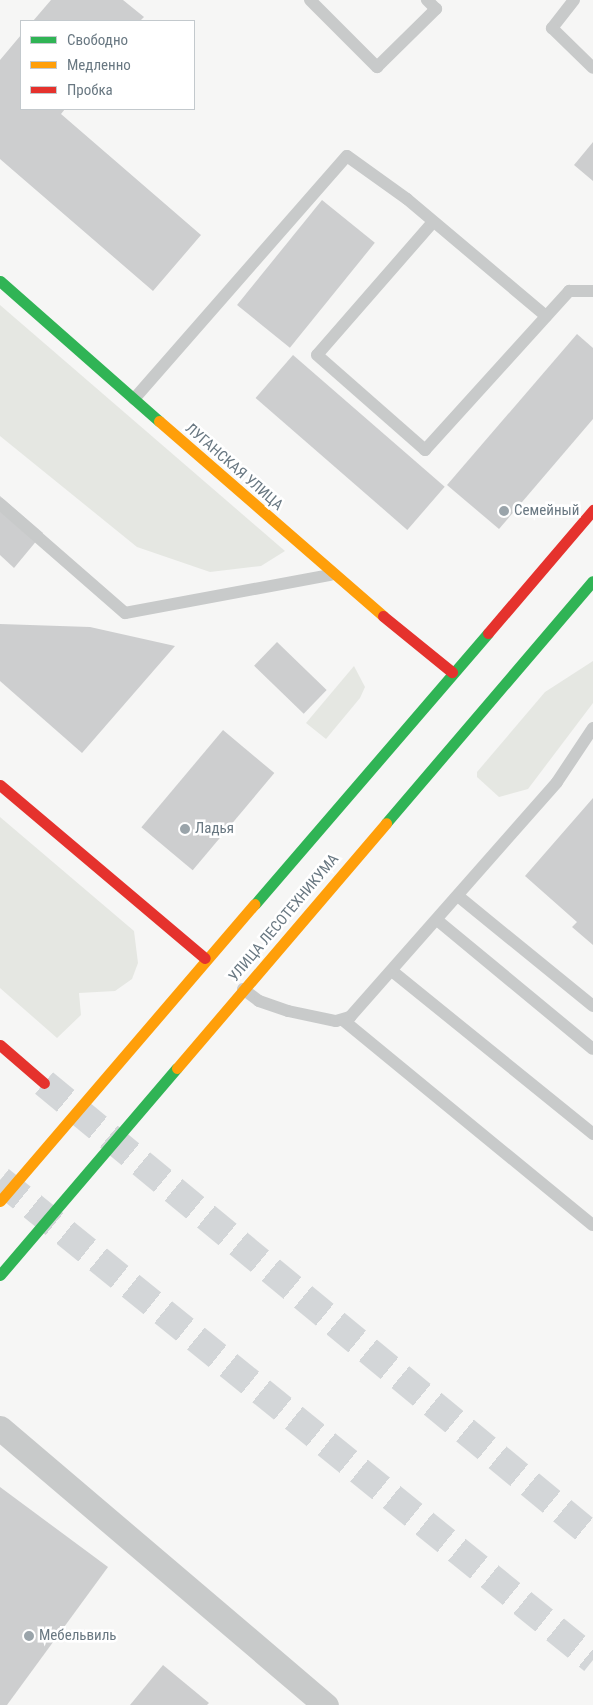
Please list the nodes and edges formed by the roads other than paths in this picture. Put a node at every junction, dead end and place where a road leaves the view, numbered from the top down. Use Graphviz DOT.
graph roads {
  1 [pos="310,0"];
  2 [pos="427,0"];
  3 [pos="574,0"];
  4 [pos="593,68"];
  5 [pos="433,222"];
  6 [pos="0,281"];
  7 [pos="593,291"];
  8 [pos="546,316"];
  9 [pos="134,399"];
  10 [pos="0,504"];
  11 [pos="593,510"];
  12 [pos="333,574"];
  13 [pos="593,581"];
  14 [pos="452,672"];
  15 [pos="593,728"];
  16 [pos="0,786"];
  17 [pos="458,896"];
  18 [pos="436,920"];
  19 [pos="206,958"];
  20 [pos="392,971"];
  21 [pos="243,990"];
  22 [pos="593,1006"];
  23 [pos="343,1020"];
  24 [pos="0,1045"];
  25 [pos="593,1049"];
  26 [pos="44,1083"];
  27 [pos="593,1134"];
  28 [pos="0,1201"];
  29 [pos="593,1224"];
  30 [pos="0,1276"];
  31 [pos="0,1428"];
  32 [pos="326,1705"];
  1 -- 2 [label="lane"];
  3 -- 4 [label="lane"];
  5 -- 8 [label="lane"];
  5 -- 8 [label="lane"];
  5 -- 9 [label="lane"];
  6 -- 9 [label="main road, ЛУГАНСКАЯ УЛИЦА"];
  7 -- 8 [label="lane"];
  9 -- 12 [label="main road, ЛУГАНСКАЯ УЛИЦА"];
  10 -- 12 [label="lane"];
  11 -- 14 [label="main road"];
  12 -- 14 [label="main road, ЛУГАНСКАЯ УЛИЦА"];
  13 -- 21 [label="main road, УЛИЦА ЛЕСОТЕХНИКУМА"];
  14 -- 19 [label="main road"];
  15 -- 17 [label="lane"];
  16 -- 19 [label="main road"];
  17 -- 18 [label="lane"];
  17 -- 22 [label="lane"];
  18 -- 20 [label="lane"];
  18 -- 25 [label="lane"];
  19 -- 28 [label="main road"];
  20 -- 23 [label="lane"];
  20 -- 27 [label="lane"];
  21 -- 23 [label="lane"];
  21 -- 30 [label="main road, УЛИЦА ЛЕСОТЕХНИКУМА"];
  23 -- 29 [label="lane"];
  24 -- 26 [label="main road"];
  31 -- 32 [label="street"];
}
